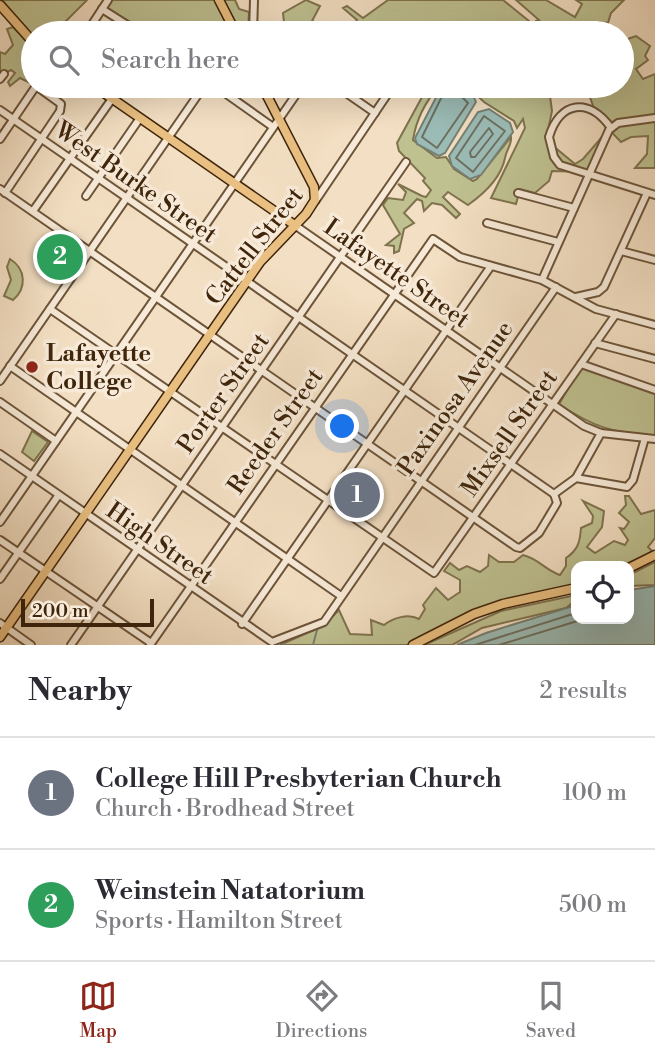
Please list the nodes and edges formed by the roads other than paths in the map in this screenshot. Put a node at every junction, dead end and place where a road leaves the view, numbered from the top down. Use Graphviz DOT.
graph roads {
  1 [pos="108,0"];
  2 [pos="219,0"];
  3 [pos="254,0"];
  4 [pos="0,5"];
  5 [pos="102,9"];
  6 [pos="94,21"];
  7 [pos="121,21"];
  8 [pos="230,21"];
  9 [pos="253,21"];
  10 [pos="21,29"];
  11 [pos="28,98"];
  12 [pos="52,98"];
  13 [pos="112,98"];
  14 [pos="196,98"];
  15 [pos="232,98"];
  16 [pos="268,98"];
  17 [pos="294,98"];
  18 [pos="353,98"];
  19 [pos="385,98"];
  20 [pos="0,110"];
  21 [pos="374,113"];
  22 [pos="140,118"];
  23 [pos="655,118"];
  24 [pos="14,119"];
  25 [pos="279,119"];
  26 [pos="273,127"];
  27 [pos="611,128"];
  28 [pos="169,138"];
  29 [pos="0,139"];
  30 [pos="42,139"];
  31 [pos="70,159"];
  32 [pos="406,162"];
  33 [pos="589,176"];
  34 [pos="98,178"];
  35 [pos="234,183"];
  36 [pos="2,193"];
  37 [pos="517,193"];
  38 [pos="651,194"];
  39 [pos="86,196"];
  40 [pos="127,198"];
  41 [pos="313,205"];
  42 [pos="574,208"];
  43 [pos="33,211"];
  44 [pos="487,223"];
  45 [pos="296,226"];
  46 [pos="558,242"];
  47 [pos="192,244"];
  48 [pos="90,250"];
  49 [pos="621,251"];
  50 [pos="341,257"];
  51 [pos="655,260"];
  52 [pos="491,266"];
  53 [pos="542,280"];
  54 [pos="246,282"];
  55 [pos="556,287"];
  56 [pos="394,294"];
  57 [pos="156,296"];
  58 [pos="576,297"];
  59 [pos="50,309"];
  60 [pos="616,314"];
  61 [pos="298,318"];
  62 [pos="655,325"];
  63 [pos="447,331"];
  64 [pos="210,334"];
  65 [pos="596,343"];
  66 [pos="116,355"];
  67 [pos="351,356"];
  68 [pos="655,359"];
  69 [pos="581,364"];
  70 [pos="10,366"];
  71 [pos="500,368"];
  72 [pos="262,370"];
  73 [pos="0,381"];
  74 [pos="655,390"];
  75 [pos="170,392"];
  76 [pos="404,392"];
  77 [pos="0,402"];
  78 [pos="553,404"];
  79 [pos="315,408"];
  80 [pos="76,411"];
  81 [pos="221,428"];
  82 [pos="457,430"];
  83 [pos="601,432"];
  84 [pos="645,438"];
  85 [pos="655,439"];
  86 [pos="56,441"];
  87 [pos="368,444"];
  88 [pos="130,449"];
  89 [pos="0,456"];
  90 [pos="275,465"];
  91 [pos="510,465"];
  92 [pos="29,476"];
  93 [pos="576,478"];
  94 [pos="421,482"];
  95 [pos="182,485"];
  96 [pos="554,494"];
  97 [pos="58,496"];
  98 [pos="328,500"];
  99 [pos="85,514"];
  100 [pos="473,517"];
  101 [pos="0,522"];
  102 [pos="235,522"];
  103 [pos="381,537"];
  104 [pos="0,540"];
  105 [pos="136,550"];
  106 [pos="18,553"];
  107 [pos="655,555"];
  108 [pos="288,559"];
  109 [pos="634,566"];
  110 [pos="46,571"];
  111 [pos="0,579"];
  112 [pos="190,587"];
  113 [pos="571,589"];
  114 [pos="341,596"];
  115 [pos="97,607"];
  116 [pos="242,624"];
  117 [pos="3,625"];
  118 [pos="0,637"];
  119 [pos="270,642"];
  120 [pos="150,644"];
  121 [pos="32,645"];
  122 [pos="71,645"];
  123 [pos="413,645"];
  1 -- 5 [label="street"];
  2 -- 8 [label="main road"];
  3 -- 9 [label="street"];
  4 -- 10 [label="main road"];
  5 -- 6 [label="street"];
  5 -- 7 [label="street"];
  11 -- 24 [label="street"];
  12 -- 30 [label="street"];
  13 -- 22 [label="main road, Lafayette Street"];
  13 -- 31 [label="street"];
  14 -- 28 [label="street"];
  15 -- 26 [label="street"];
  16 -- 25 [label="main road"];
  17 -- 25 [label="street"];
  18 -- 21 [label="street"];
  19 -- 21 [label="street, Cattell Street"];
  20 -- 24 [label="street, West Burke Street"];
  21 -- 41 [label="street, Cattell Street"];
  22 -- 28 [label="main road, Lafayette Street"];
  22 -- 34 [label="street"];
  23 -- 27 [label="street"];
  24 -- 29 [label="street"];
  24 -- 30 [label="street, West Burke Street"];
  25 -- 26 [label="street"];
  25 -- 41 [label="main road"];
  26 -- 35 [label="street"];
  27 -- 33 [label="street"];
  27 -- 33 [label="street"];
  28 -- 35 [label="main road, Lafayette Street"];
  28 -- 40 [label="street"];
  30 -- 31 [label="street, West Burke Street"];
  30 -- 36 [label="street"];
  31 -- 34 [label="street, West Burke Street"];
  31 -- 43 [label="street"];
  32 -- 50 [label="street, Porter Street"];
  33 -- 38 [label="street"];
  33 -- 42 [label="street"];
  34 -- 39 [label="street"];
  34 -- 40 [label="street, West Burke Street"];
  35 -- 45 [label="main road, Lafayette Street"];
  35 -- 47 [label="street"];
  36 -- 43 [label="street"];
  37 -- 42 [label="street"];
  38 -- 49 [label="street"];
  40 -- 47 [label="street, West Burke Street"];
  40 -- 48 [label="street"];
  41 -- 45 [label="main road, Cattell Street"];
  42 -- 46 [label="street"];
  43 -- 48 [label="street"];
  44 -- 46 [label="street"];
  45 -- 50 [label="street, Lafayette Street"];
  45 -- 54 [label="main road, Cattell Street"];
  46 -- 53 [label="street"];
  47 -- 54 [label="street, West Burke Street"];
  47 -- 57 [label="street"];
  48 -- 57 [label="street"];
  48 -- 59 [label="street"];
  49 -- 51 [label="street"];
  49 -- 58 [label="street"];
  50 -- 56 [label="street, Lafayette Street"];
  50 -- 61 [label="street, Porter Street"];
  52 -- 53 [label="street"];
  52 -- 56 [label="street, Reeder Street"];
  52 -- 63 [label="street"];
  53 -- 55 [label="street"];
  54 -- 61 [label="street, West Burke Street"];
  54 -- 64 [label="main road, Cattell Street"];
  55 -- 58 [label="street"];
  55 -- 71 [label="street, Paxinosa Avenue"];
  56 -- 63 [label="street, Lafayette Street"];
  56 -- 67 [label="street, Reeder Street"];
  57 -- 64 [label="street"];
  57 -- 66 [label="street"];
  58 -- 60 [label="street"];
  59 -- 66 [label="street"];
  59 -- 70 [label="street"];
  60 -- 62 [label="street"];
  60 -- 65 [label="street, Mixsell Street"];
  61 -- 67 [label="street, West Burke Street"];
  61 -- 72 [label="street, Porter Street"];
  63 -- 71 [label="street, Lafayette Street"];
  63 -- 76 [label="street"];
  64 -- 72 [label="street"];
  64 -- 75 [label="main road, Cattell Street"];
  65 -- 68 [label="street"];
  65 -- 69 [label="street, Mixsell Street"];
  66 -- 75 [label="street"];
  66 -- 80 [label="street"];
  67 -- 76 [label="street, West Burke Street"];
  67 -- 79 [label="street, Reeder Street"];
  69 -- 74 [label="street"];
  69 -- 78 [label="street, Mixsell Street"];
  70 -- 73 [label="street"];
  70 -- 80 [label="street"];
  71 -- 78 [label="street, Lafayette Street"];
  71 -- 82 [label="street, Paxinosa Avenue"];
  72 -- 79 [label="street"];
  72 -- 81 [label="street, Porter Street"];
  75 -- 81 [label="street"];
  75 -- 88 [label="main road, Cattell Street"];
  76 -- 82 [label="street, West Burke Street"];
  76 -- 87 [label="street"];
  77 -- 86 [label="street"];
  78 -- 83 [label="street, Lafayette Street"];
  78 -- 91 [label="street, Mixsell Street"];
  79 -- 87 [label="street"];
  79 -- 90 [label="street, Reeder Street"];
  80 -- 86 [label="street"];
  80 -- 88 [label="street"];
  81 -- 90 [label="street"];
  81 -- 95 [label="street, Porter Street"];
  82 -- 91 [label="street, West Burke Street"];
  82 -- 94 [label="street, Paxinosa Avenue"];
  83 -- 84 [label="street, Lafayette Street"];
  83 -- 93 [label="street"];
  84 -- 85 [label="street, Lafayette Street"];
  84 -- 93 [label="street"];
  86 -- 92 [label="street"];
  87 -- 94 [label="street"];
  87 -- 98 [label="street"];
  88 -- 95 [label="street"];
  88 -- 99 [label="main road, Cattell Street"];
  89 -- 92 [label="street, High Street"];
  90 -- 98 [label="street"];
  90 -- 102 [label="street, Reeder Street"];
  91 -- 96 [label="street, West Burke Street"];
  91 -- 100 [label="street, Mixsell Street"];
  92 -- 97 [label="street, High Street"];
  92 -- 101 [label="street"];
  93 -- 96 [label="street"];
  94 -- 100 [label="street"];
  94 -- 103 [label="street, Paxinosa Avenue"];
  95 -- 102 [label="street"];
  95 -- 105 [label="street, Porter Street"];
  96 -- 100 [label="street"];
  97 -- 99 [label="street, High Street"];
  97 -- 106 [label="street"];
  98 -- 103 [label="street"];
  98 -- 108 [label="street"];
  99 -- 105 [label="street, High Street"];
  99 -- 110 [label="main road, Cattell Street"];
  100 -- 103 [label="street, Mixsell Street"];
  102 -- 108 [label="street"];
  102 -- 112 [label="street, Reeder Street"];
  103 -- 114 [label="street, Paxinosa Avenue"];
  104 -- 106 [label="street"];
  105 -- 112 [label="street, High Street"];
  105 -- 115 [label="street, Porter Street"];
  106 -- 110 [label="street"];
  106 -- 111 [label="street"];
  107 -- 109 [label="main road"];
  108 -- 114 [label="street"];
  108 -- 116 [label="street"];
  110 -- 115 [label="street"];
  110 -- 117 [label="main road, Cattell Street"];
  112 -- 116 [label="street, High Street"];
  112 -- 120 [label="street, Reeder Street"];
  113 -- 123 [label="main road"];
  114 -- 119 [label="street, Paxinosa Avenue"];
  115 -- 120 [label="street"];
  115 -- 122 [label="street, Porter Street"];
  116 -- 119 [label="street, High Street"];
  117 -- 118 [label="main road, Cattell Street"];
  117 -- 121 [label="street"];
}
